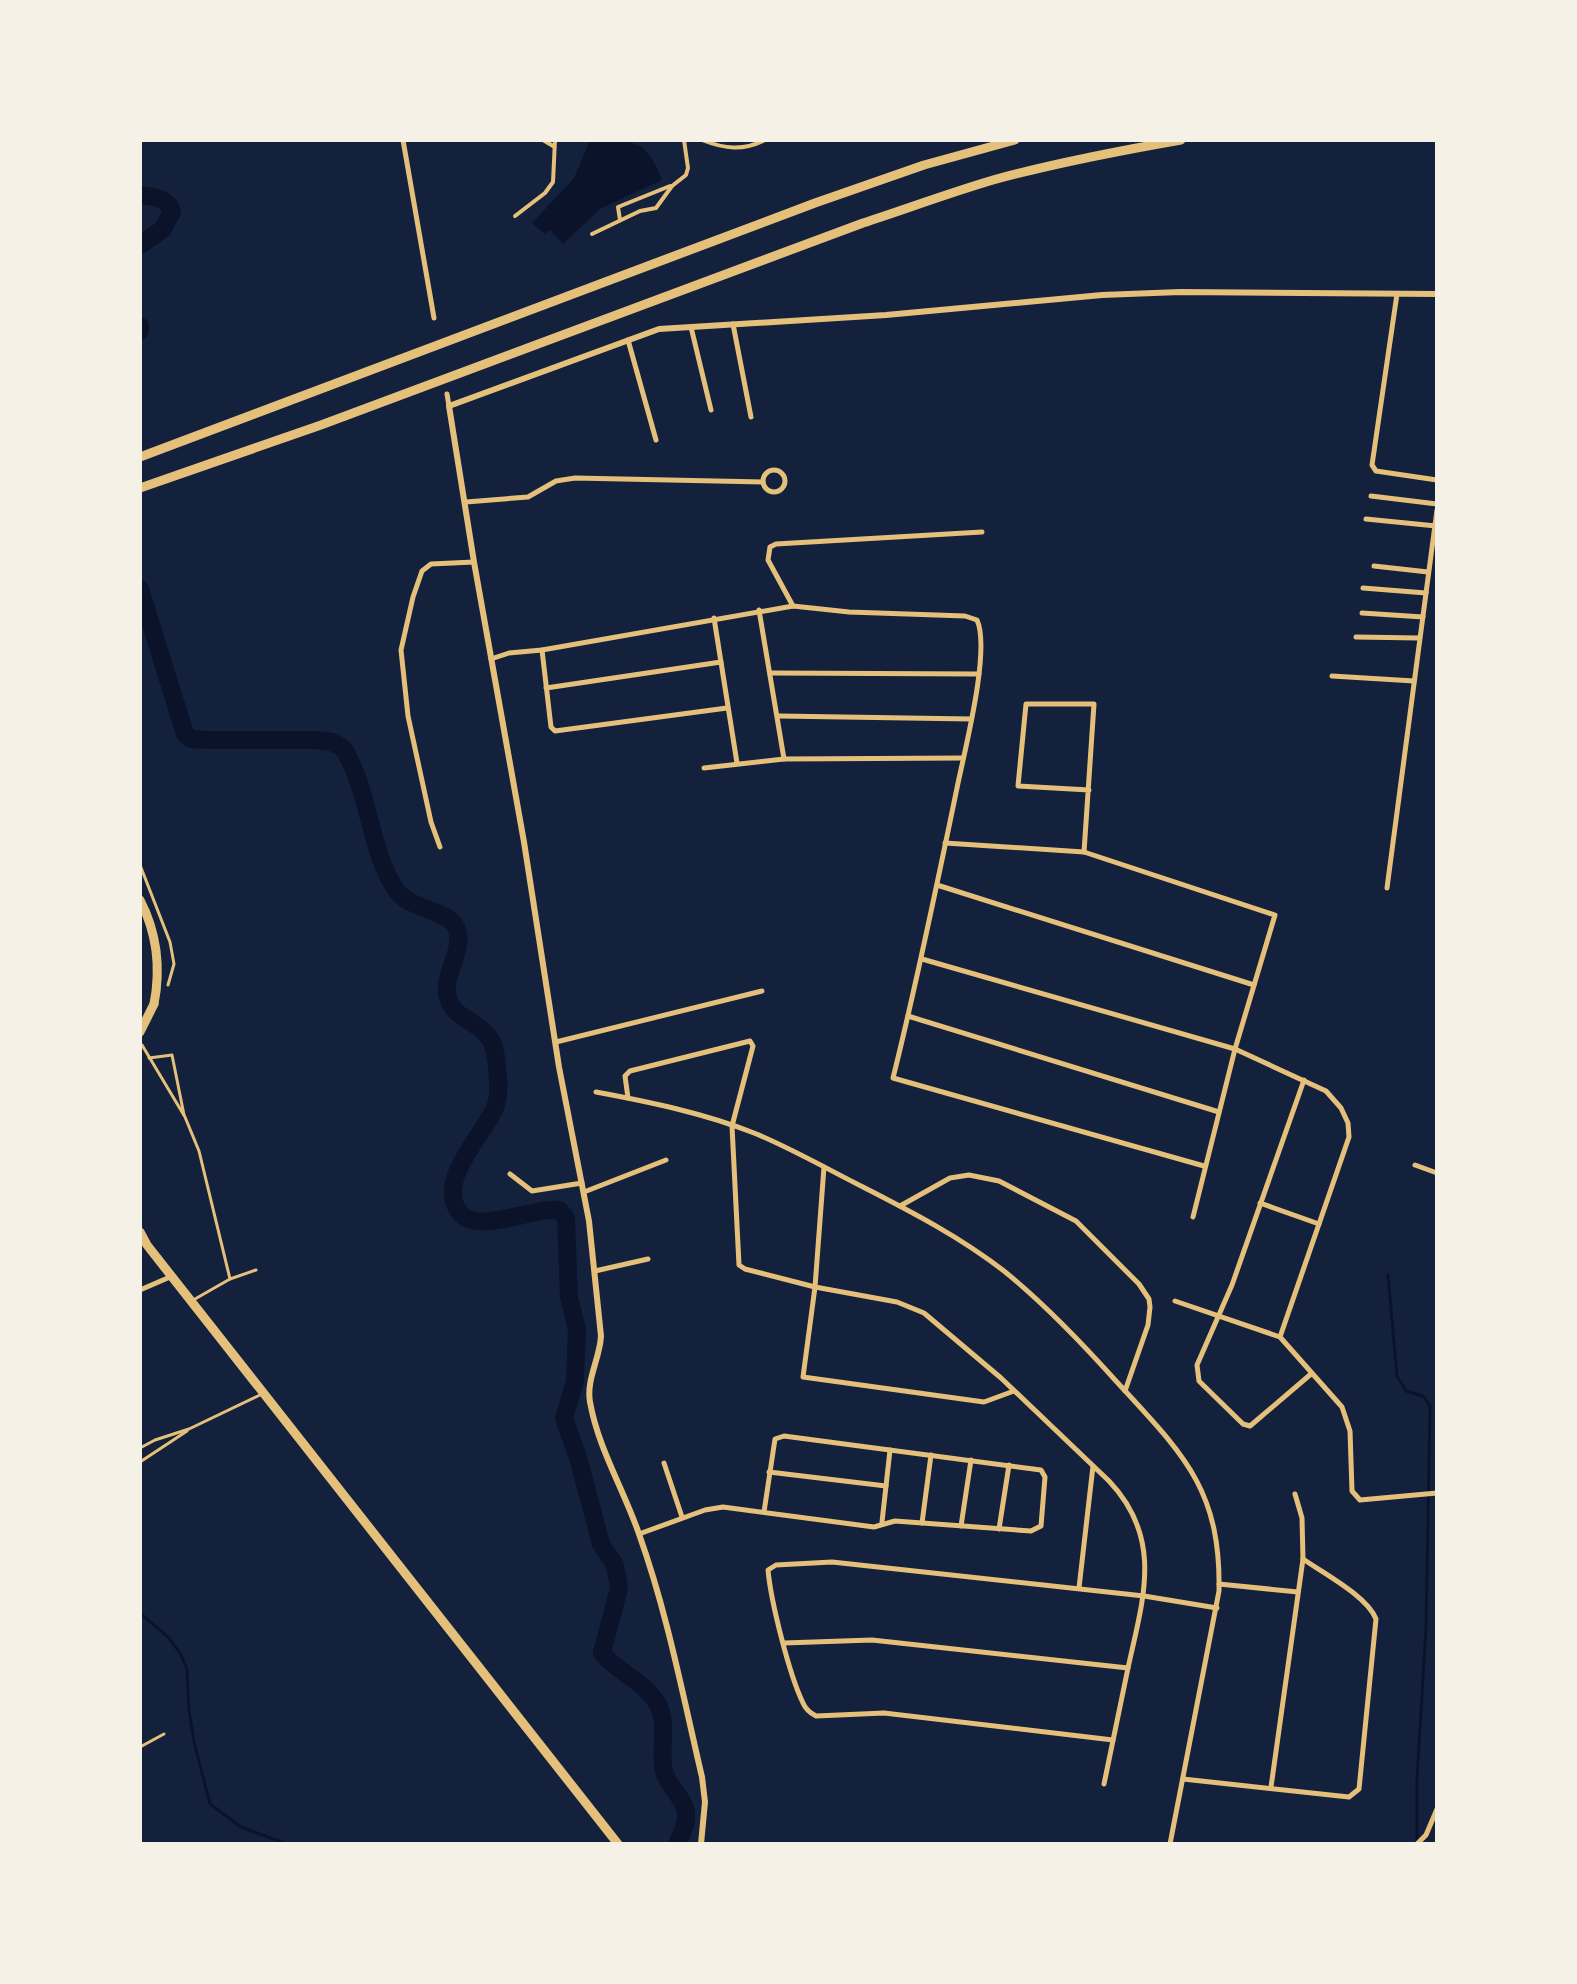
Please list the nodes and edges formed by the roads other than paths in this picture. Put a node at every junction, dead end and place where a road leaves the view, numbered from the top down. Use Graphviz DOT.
graph roads {
  1 [pos="403,140"];
  2 [pos="543,140"];
  3 [pos="684,140"];
  4 [pos="702,140"];
  5 [pos="765,140"];
  6 [pos="1015,140"];
  7 [pos="1181,140"];
  8 [pos="554,143"];
  9 [pos="672,186"];
  10 [pos="515,216"];
  11 [pos="620,220"];
  12 [pos="592,234"];
  13 [pos="1397,294"];
  14 [pos="1437,294"];
  15 [pos="434,318"];
  16 [pos="733,323"];
  17 [pos="690,326"];
  18 [pos="628,340"];
  19 [pos="447,394"];
  20 [pos="449,406"];
  21 [pos="711,410"];
  22 [pos="751,417"];
  23 [pos="656,440"];
  24 [pos="140,457"];
  25 [pos="1437,480"];
  26 [pos="763,482"];
  27 [pos="140,488"];
  28 [pos="1371,496"];
  29 [pos="466,502"];
  30 [pos="1437,507"];
  31 [pos="1366,519"];
  32 [pos="1436,526"];
  33 [pos="982,532"];
  34 [pos="474,562"];
  35 [pos="1374,566"];
  36 [pos="1428,572"];
  37 [pos="1363,588"];
  38 [pos="1426,593"];
  39 [pos="793,606"];
  40 [pos="759,610"];
  41 [pos="1362,613"];
  42 [pos="1423,617"];
  43 [pos="714,618"];
  44 [pos="1356,637"];
  45 [pos="1419,638"];
  46 [pos="542,650"];
  47 [pos="491,659"];
  48 [pos="721,662"];
  49 [pos="771,673"];
  50 [pos="979,674"];
  51 [pos="1332,676"];
  52 [pos="1414,681"];
  53 [pos="546,688"];
  54 [pos="727,708"];
  55 [pos="779,716"];
  56 [pos="971,719"];
  57 [pos="963,758"];
  58 [pos="784,759"];
  59 [pos="737,763"];
  60 [pos="704,768"];
  61 [pos="1089,790"];
  62 [pos="945,843"];
  63 [pos="440,847"];
  64 [pos="1084,852"];
  65 [pos="140,865"];
  66 [pos="937,885"];
  67 [pos="1387,888"];
  68 [pos="140,900"];
  69 [pos="922,959"];
  70 [pos="168,985"];
  71 [pos="1254,985"];
  72 [pos="762,991"];
  73 [pos="908,1016"];
  74 [pos="140,1032"];
  75 [pos="556,1042"];
  76 [pos="142,1045"];
  77 [pos="1235,1049"];
  78 [pos="149,1058"];
  79 [pos="1304,1080"];
  80 [pos="596,1092"];
  81 [pos="628,1098"];
  82 [pos="1219,1112"];
  83 [pos="185,1117"];
  84 [pos="732,1126"];
  85 [pos="666,1160"];
  86 [pos="1415,1165"];
  87 [pos="1204,1166"];
  88 [pos="824,1167"];
  89 [pos="1437,1173"];
  90 [pos="510,1174"];
  91 [pos="582,1183"];
  92 [pos="584,1192"];
  93 [pos="1260,1203"];
  94 [pos="900,1206"];
  95 [pos="1193,1217"];
  96 [pos="1319,1224"];
  97 [pos="140,1232"];
  98 [pos="143,1243"];
  99 [pos="648,1259"];
  100 [pos="256,1270"];
  101 [pos="595,1271"];
  102 [pos="171,1276"];
  103 [pos="230,1279"];
  104 [pos="815,1287"];
  105 [pos="140,1290"];
  106 [pos="1175,1301"];
  107 [pos="191,1302"];
  108 [pos="1218,1316"];
  109 [pos="1280,1337"];
  110 [pos="1311,1374"];
  111 [pos="1014,1391"];
  112 [pos="1125,1391"];
  113 [pos="262,1394"];
  114 [pos="189,1429"];
  115 [pos="140,1448"];
  116 [pos="890,1450"];
  117 [pos="931,1455"];
  118 [pos="971,1460"];
  119 [pos="141,1461"];
  120 [pos="664,1463"];
  121 [pos="1009,1465"];
  122 [pos="1093,1465"];
  123 [pos="769,1472"];
  124 [pos="886,1486"];
  125 [pos="1437,1493"];
  126 [pos="1295,1494"];
  127 [pos="764,1512"];
  128 [pos="682,1517"];
  129 [pos="882,1523"];
  130 [pos="922,1523"];
  131 [pos="961,1526"];
  132 [pos="999,1529"];
  133 [pos="639,1534"];
  134 [pos="1303,1559"];
  135 [pos="1219,1584"];
  136 [pos="1079,1588"];
  137 [pos="1298,1592"];
  138 [pos="1144,1596"];
  139 [pos="1217,1608"];
  140 [pos="784,1643"];
  141 [pos="1128,1668"];
  142 [pos="164,1734"];
  143 [pos="1113,1740"];
  144 [pos="140,1747"];
  145 [pos="1183,1779"];
  146 [pos="1104,1784"];
  147 [pos="1271,1787"];
  148 [pos="1437,1809"];
  149 [pos="618,1844"];
  150 [pos="701,1844"];
  151 [pos="1170,1844"];
  152 [pos="1417,1844"];
  1 -- 15 [label="street"];
  2 -- 8 [label="street"];
  3 -- 9 [label="street"];
  4 -- 5 [label="street"];
  6 -- 24 [label="highway"];
  7 -- 27 [label="highway"];
  8 -- 10 [label="street"];
  9 -- 11 [label="street"];
  9 -- 11 [label="street"];
  11 -- 12 [label="street"];
  13 -- 14 [label="street"];
  13 -- 16 [label="street"];
  13 -- 25 [label="street"];
  16 -- 17 [label="street"];
  16 -- 22 [label="street"];
  17 -- 18 [label="street"];
  17 -- 21 [label="street"];
  18 -- 20 [label="street"];
  18 -- 23 [label="street"];
  19 -- 20 [label="street"];
  20 -- 29 [label="street"];
  26 -- 26 [label="street"];
  26 -- 29 [label="street"];
  28 -- 30 [label="street"];
  29 -- 34 [label="street"];
  30 -- 32 [label="street"];
  31 -- 32 [label="street"];
  32 -- 36 [label="street"];
  33 -- 39 [label="street"];
  34 -- 47 [label="street"];
  34 -- 63 [label="street"];
  35 -- 36 [label="street"];
  36 -- 38 [label="street"];
  37 -- 38 [label="street"];
  38 -- 42 [label="street"];
  39 -- 40 [label="street"];
  39 -- 50 [label="street"];
  40 -- 43 [label="street"];
  40 -- 49 [label="street"];
  41 -- 42 [label="street"];
  42 -- 45 [label="street"];
  43 -- 46 [label="street"];
  43 -- 48 [label="street"];
  44 -- 45 [label="street"];
  45 -- 52 [label="street"];
  46 -- 47 [label="street"];
  46 -- 53 [label="street"];
  47 -- 75 [label="street"];
  48 -- 53 [label="street"];
  48 -- 54 [label="street"];
  49 -- 50 [label="street"];
  49 -- 55 [label="street"];
  50 -- 56 [label="street"];
  51 -- 52 [label="street"];
  52 -- 67 [label="street"];
  53 -- 54 [label="street"];
  54 -- 59 [label="street"];
  55 -- 56 [label="street"];
  55 -- 58 [label="street"];
  56 -- 57 [label="street"];
  57 -- 58 [label="street"];
  57 -- 62 [label="street"];
  58 -- 59 [label="street"];
  59 -- 60 [label="street"];
  61 -- 61 [label="street"];
  61 -- 64 [label="street"];
  62 -- 64 [label="street"];
  62 -- 66 [label="street"];
  64 -- 71 [label="street"];
  65 -- 70 [label="lane"];
  66 -- 69 [label="street"];
  66 -- 71 [label="street"];
  68 -- 74 [label="highway"];
  69 -- 73 [label="street"];
  69 -- 77 [label="street"];
  71 -- 77 [label="street"];
  72 -- 75 [label="street"];
  73 -- 82 [label="street"];
  73 -- 87 [label="street"];
  75 -- 91 [label="street"];
  76 -- 78 [label="lane"];
  77 -- 79 [label="street"];
  77 -- 82 [label="street"];
  78 -- 83 [label="lane"];
  78 -- 83 [label="lane"];
  79 -- 93 [label="street"];
  79 -- 96 [label="street"];
  80 -- 81 [label="street"];
  81 -- 84 [label="street"];
  81 -- 84 [label="street"];
  82 -- 87 [label="street"];
  83 -- 103 [label="lane"];
  84 -- 88 [label="street"];
  84 -- 104 [label="street"];
  85 -- 92 [label="street"];
  86 -- 89 [label="street"];
  87 -- 95 [label="street"];
  88 -- 94 [label="street"];
  88 -- 104 [label="street"];
  90 -- 91 [label="street"];
  91 -- 92 [label="street"];
  92 -- 101 [label="street"];
  93 -- 96 [label="street"];
  93 -- 108 [label="street"];
  94 -- 112 [label="street"];
  94 -- 112 [label="street"];
  96 -- 109 [label="street"];
  97 -- 98 [label="highway"];
  98 -- 102 [label="highway"];
  99 -- 101 [label="street"];
  100 -- 103 [label="lane"];
  101 -- 133 [label="street"];
  102 -- 105 [label="street"];
  102 -- 107 [label="highway"];
  103 -- 107 [label="lane"];
  104 -- 111 [label="street"];
  104 -- 111 [label="street"];
  106 -- 108 [label="street"];
  107 -- 113 [label="highway"];
  108 -- 109 [label="street"];
  108 -- 110 [label="street"];
  109 -- 110 [label="street"];
  110 -- 125 [label="street"];
  111 -- 122 [label="street"];
  112 -- 135 [label="street"];
  113 -- 114 [label="lane"];
  113 -- 149 [label="highway"];
  114 -- 115 [label="lane"];
  114 -- 119 [label="lane"];
  116 -- 117 [label="street"];
  116 -- 123 [label="street"];
  116 -- 124 [label="street"];
  117 -- 118 [label="street"];
  117 -- 130 [label="street"];
  118 -- 121 [label="street"];
  118 -- 131 [label="street"];
  120 -- 128 [label="street"];
  121 -- 132 [label="street"];
  121 -- 132 [label="street"];
  122 -- 136 [label="street"];
  122 -- 138 [label="street"];
  123 -- 124 [label="street"];
  123 -- 127 [label="street"];
  124 -- 129 [label="street"];
  126 -- 134 [label="street"];
  127 -- 128 [label="street"];
  127 -- 129 [label="street"];
  128 -- 133 [label="street"];
  129 -- 130 [label="street"];
  130 -- 131 [label="street"];
  131 -- 132 [label="street"];
  133 -- 150 [label="street"];
  134 -- 137 [label="street"];
  134 -- 147 [label="street"];
  135 -- 137 [label="street"];
  135 -- 139 [label="street"];
  136 -- 138 [label="street"];
  136 -- 140 [label="street"];
  137 -- 147 [label="street"];
  138 -- 139 [label="street"];
  138 -- 141 [label="street"];
  139 -- 145 [label="street"];
  140 -- 141 [label="street"];
  140 -- 143 [label="street"];
  141 -- 143 [label="street"];
  142 -- 144 [label="lane"];
  143 -- 146 [label="street"];
  145 -- 147 [label="street"];
  145 -- 151 [label="street"];
  148 -- 152 [label="street"];
}
